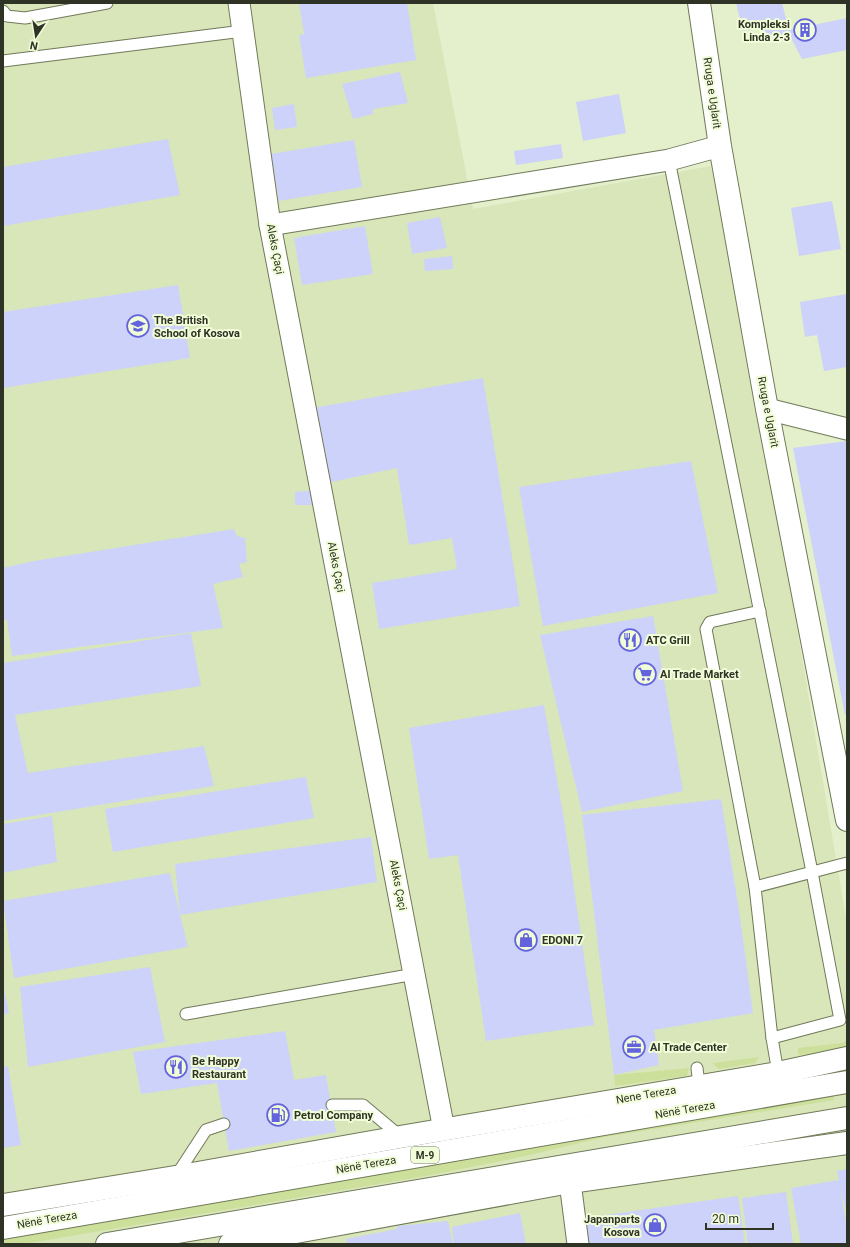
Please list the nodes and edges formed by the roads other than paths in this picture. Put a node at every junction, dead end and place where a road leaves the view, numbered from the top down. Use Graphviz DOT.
graph roads {
  1 [pos="107,3"];
  2 [pos="239,3"];
  3 [pos="699,3"];
  4 [pos="4,14"];
  5 [pos="243,31"];
  6 [pos="3,61"];
  7 [pos="720,146"];
  8 [pos="669,160"];
  9 [pos="270,225"];
  10 [pos="767,409"];
  11 [pos="847,429"];
  12 [pos="760,611"];
  13 [pos="847,820"];
  14 [pos="847,862"];
  15 [pos="812,872"];
  16 [pos="755,887"];
  17 [pos="415,974"];
  18 [pos="186,1014"];
  19 [pos="772,1038"];
  20 [pos="847,1058"];
  21 [pos="778,1073"];
  22 [pos="847,1082"];
  23 [pos="332,1105"];
  24 [pos="847,1118"];
  25 [pos="224,1124"];
  26 [pos="444,1130"];
  27 [pos="400,1137"];
  28 [pos="847,1143"];
  29 [pos="175,1177"];
  30 [pos="570,1182"];
  31 [pos="8,1205"];
  32 [pos="295,1222"];
  33 [pos="3,1228"];
  34 [pos="107,1244"];
  35 [pos="230,1244"];
  36 [pos="578,1244"];
  1 -- 4 [label="lane"];
  2 -- 5 [label="street, Aleks Çaçi"];
  3 -- 7 [label="main road, Rruga e Uglarit"];
  5 -- 6 [label="lane"];
  5 -- 9 [label="street, Aleks Çaçi"];
  7 -- 8 [label="street"];
  7 -- 10 [label="main road, Rruga e Uglarit"];
  8 -- 9 [label="street"];
  8 -- 12 [label="lane"];
  9 -- 17 [label="street, Aleks Çaçi"];
  10 -- 11 [label="street"];
  10 -- 13 [label="main road, Rruga e Uglarit"];
  12 -- 15 [label="lane"];
  12 -- 16 [label="lane"];
  14 -- 15 [label="lane"];
  15 -- 16 [label="lane"];
  15 -- 19 [label="lane"];
  16 -- 19 [label="lane"];
  17 -- 18 [label="lane"];
  17 -- 26 [label="street, Aleks Çaçi"];
  19 -- 21 [label="lane"];
  20 -- 21 [label="main road, Nene Tereza"];
  21 -- 26 [label="main road, Nene Tereza"];
  22 -- 33 [label="main road, Nënë Tereza / M-9"];
  23 -- 27 [label="lane"];
  24 -- 32 [label="main road"];
  25 -- 29 [label="lane"];
  26 -- 27 [label="main road, Nënë Tereza"];
  27 -- 29 [label="main road, Nënë Tereza"];
  28 -- 30 [label="main road"];
  29 -- 31 [label="main road, Nënë Tereza"];
  30 -- 32 [label="main road"];
  30 -- 36 [label="street"];
  32 -- 34 [label="main road"];
  32 -- 35 [label="main road"];
}
